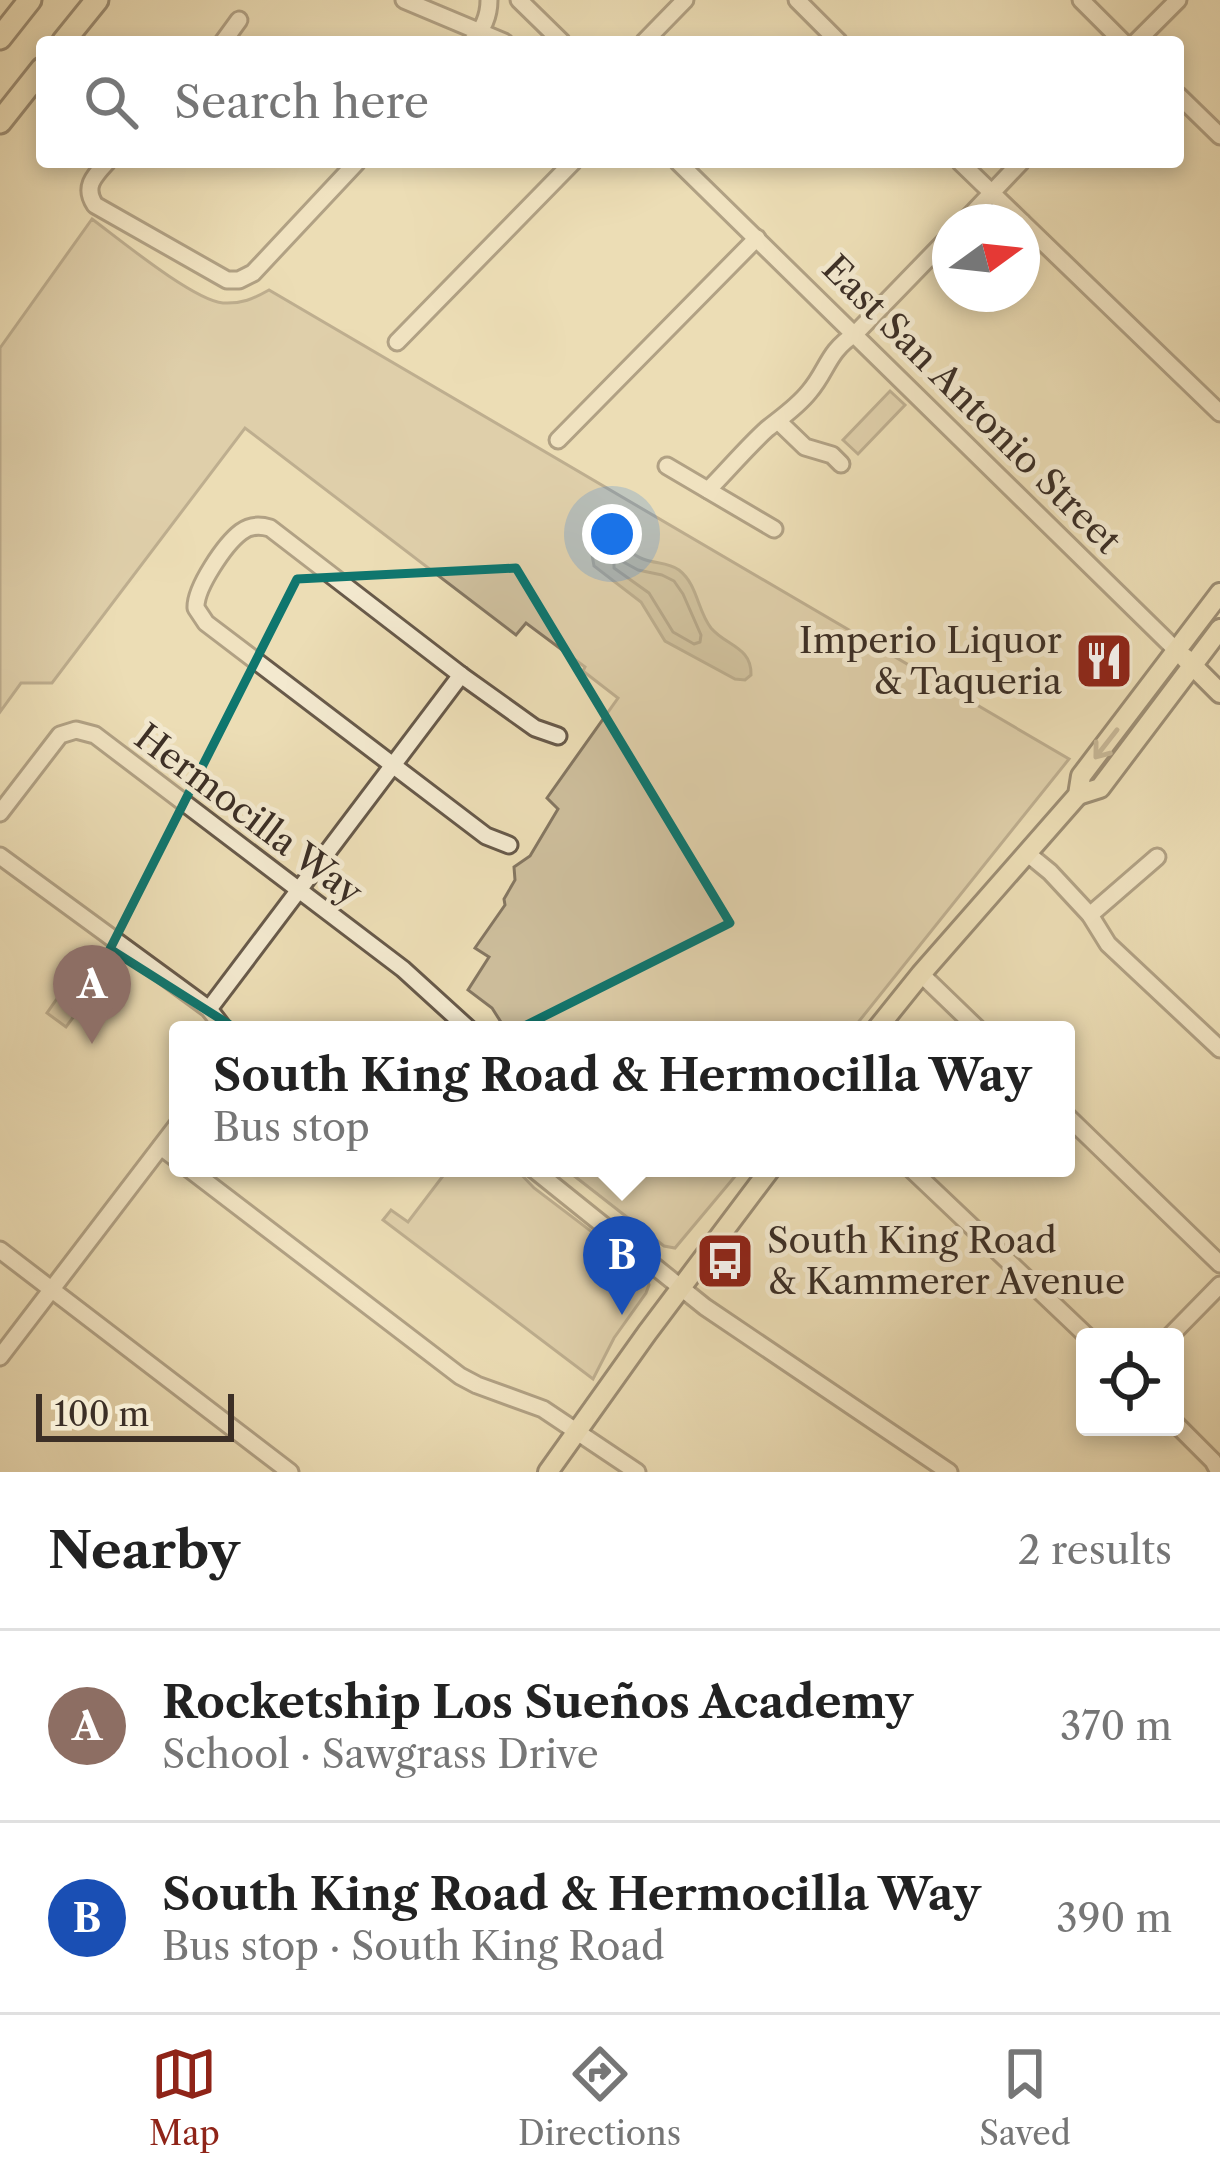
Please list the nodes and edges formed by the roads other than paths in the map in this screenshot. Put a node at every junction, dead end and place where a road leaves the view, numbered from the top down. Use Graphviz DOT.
graph roads {
  1 [pos="30,0"];
  2 [pos="97,0"];
  3 [pos="404,0"];
  4 [pos="489,0"];
  5 [pos="519,0"];
  6 [pos="685,0"];
  7 [pos="797,0"];
  8 [pos="1081,0"];
  9 [pos="1178,0"];
  10 [pos="239,20"];
  11 [pos="68,36"];
  12 [pos="227,36"];
  13 [pos="474,36"];
  14 [pos="476,36"];
  15 [pos="556,36"];
  16 [pos="650,36"];
  17 [pos="833,36"];
  18 [pos="1117,36"];
  19 [pos="1142,36"];
  20 [pos="0,38"];
  21 [pos="36,77"];
  22 [pos="1184,101"];
  23 [pos="0,122"];
  24 [pos="1220,136"];
  25 [pos="101,168"];
  26 [pos="351,168"];
  27 [pos="567,168"];
  28 [pos="684,168"];
  29 [pos="966,168"];
  30 [pos="1015,168"];
  31 [pos="992,193"];
  32 [pos="981,204"];
  33 [pos="1003,204"];
  34 [pos="757,238"];
  35 [pos="1040,239"];
  36 [pos="932,255"];
  37 [pos="855,334"];
  38 [pos="397,342"];
  39 [pos="1220,412"];
  40 [pos="778,422"];
  41 [pos="558,440"];
  42 [pos="841,464"];
  43 [pos="667,466"];
  44 [pos="708,490"];
  45 [pos="774,529"];
  46 [pos="1220,592"];
  47 [pos="1220,629"];
  48 [pos="1185,658"];
  49 [pos="461,675"];
  50 [pos="1220,693"];
  51 [pos="558,736"];
  52 [pos="392,766"];
  53 [pos="0,813"];
  54 [pos="509,844"];
  55 [pos="1028,854"];
  56 [pos="0,856"];
  57 [pos="1157,857"];
  58 [pos="299,890"];
  59 [pos="1090,916"];
  60 [pos="921,974"];
  61 [pos="208,1009"];
  62 [pos="218,1021"];
  63 [pos="460,1021"];
  64 [pos="882,1021"];
  65 [pos="970,1021"];
  66 [pos="1220,1048"];
  67 [pos="1075,1123"];
  68 [pos="169,1136"];
  69 [pos="160,1147"];
  70 [pos="169,1154"];
  71 [pos="200,1177"];
  72 [pos="543,1177"];
  73 [pos="764,1177"];
  74 [pos="919,1177"];
  75 [pos="0,1250"];
  76 [pos="1220,1264"];
  77 [pos="1220,1285"];
  78 [pos="680,1288"];
  79 [pos="52,1290"];
  80 [pos="1079,1328"];
  81 [pos="1178,1328"];
  82 [pos="0,1358"];
  83 [pos="578,1432"];
  84 [pos="1184,1432"];
  85 [pos="290,1472"];
  86 [pos="548,1472"];
  87 [pos="637,1472"];
  88 [pos="949,1472"];
  89 [pos="1219,1472"];
  1 -- 20 [label="highway"];
  2 -- 11 [label="highway"];
  3 -- 13 [label="street"];
  4 -- 14 [label="street"];
  5 -- 15 [label="street"];
  6 -- 16 [label="street"];
  7 -- 17 [label="street"];
  8 -- 18 [label="street"];
  9 -- 19 [label="street"];
  10 -- 12 [label="street"];
  21 -- 23 [label="highway"];
  22 -- 24 [label="street"];
  25 -- 26 [label="street"];
  27 -- 38 [label="street"];
  28 -- 34 [label="street, East San Antonio Street"];
  29 -- 31 [label="street"];
  30 -- 31 [label="street"];
  31 -- 32 [label="street"];
  31 -- 33 [label="street"];
  34 -- 37 [label="street, East San Antonio Street"];
  34 -- 41 [label="street"];
  35 -- 39 [label="street"];
  36 -- 37 [label="street"];
  37 -- 40 [label="street"];
  37 -- 48 [label="street, East San Antonio Street"];
  40 -- 42 [label="street"];
  40 -- 44 [label="street"];
  43 -- 44 [label="street"];
  44 -- 45 [label="street"];
  46 -- 48 [label="main road"];
  47 -- 48 [label="main road"];
  48 -- 50 [label="main road, East San Antonio Street"];
  48 -- 55 [label="main road"];
  49 -- 51 [label="street"];
  49 -- 52 [label="street"];
  49 -- 52 [label="street"];
  52 -- 54 [label="street"];
  52 -- 58 [label="street"];
  53 -- 58 [label="street, Hermocilla Way"];
  55 -- 59 [label="street"];
  55 -- 60 [label="main road"];
  56 -- 61 [label="street"];
  57 -- 59 [label="street"];
  58 -- 61 [label="street"];
  58 -- 63 [label="street, Hermocilla Way"];
  59 -- 66 [label="street"];
  60 -- 64 [label="main road"];
  60 -- 65 [label="street"];
  61 -- 62 [label="street"];
  67 -- 76 [label="street"];
  68 -- 69 [label="street"];
  69 -- 70 [label="street"];
  69 -- 79 [label="street"];
  71 -- 83 [label="street"];
  72 -- 78 [label="street"];
  73 -- 78 [label="main road"];
  74 -- 80 [label="street"];
  75 -- 79 [label="street"];
  77 -- 81 [label="street"];
  78 -- 83 [label="main road"];
  78 -- 88 [label="street"];
  79 -- 82 [label="street"];
  79 -- 85 [label="street"];
  83 -- 86 [label="main road"];
  83 -- 87 [label="street"];
  84 -- 89 [label="street"];
}
